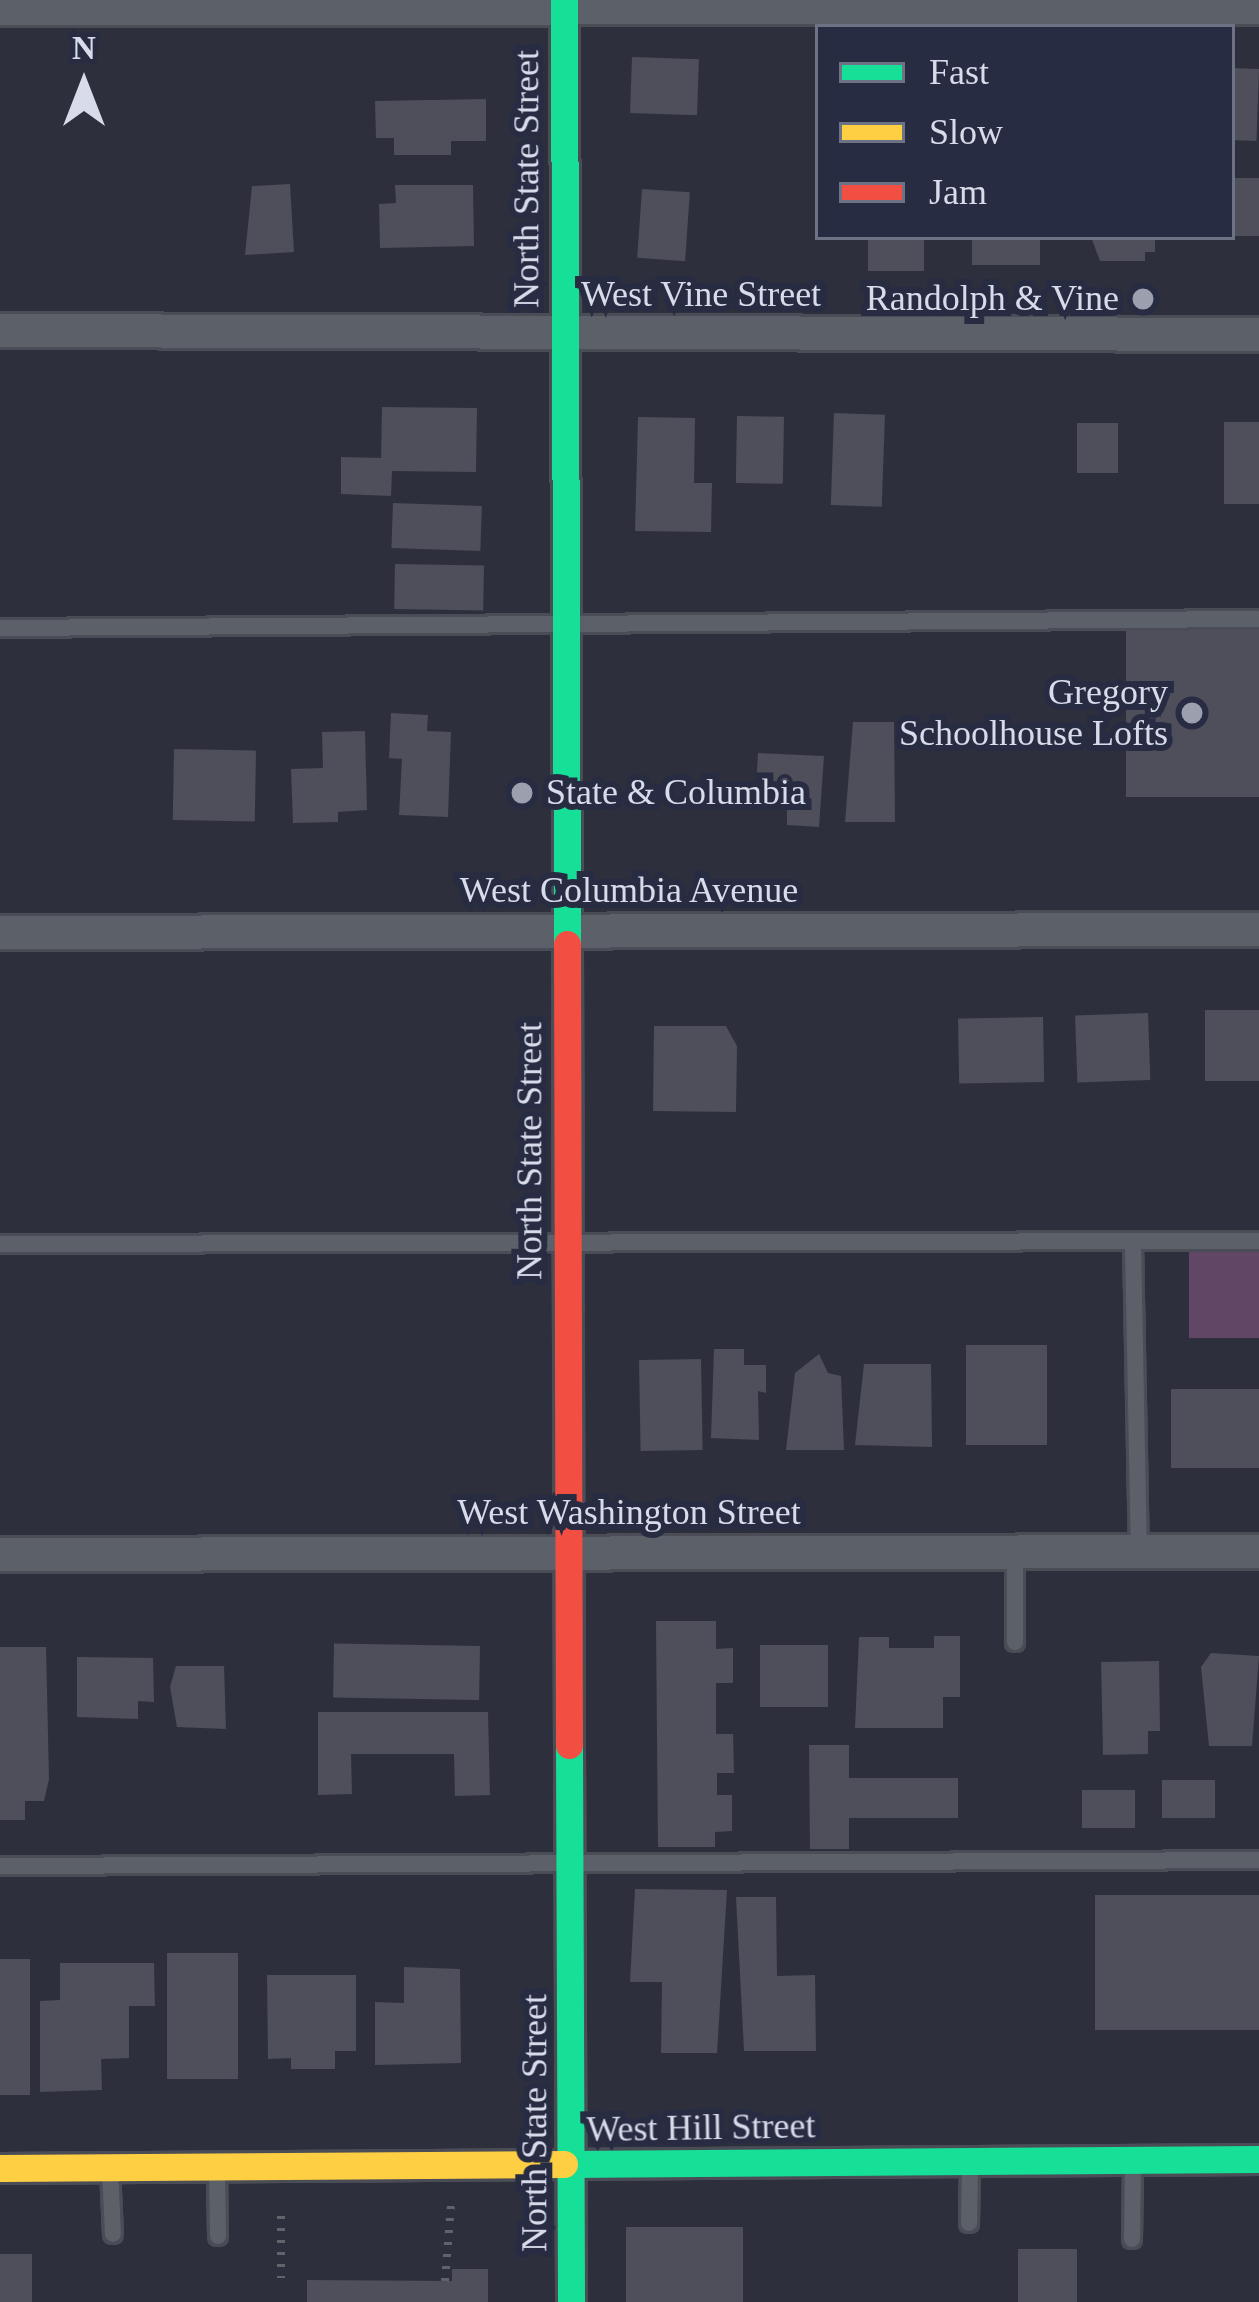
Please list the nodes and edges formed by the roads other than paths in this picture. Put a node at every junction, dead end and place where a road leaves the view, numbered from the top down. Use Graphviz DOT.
graph roads {
  1 [pos="564,4"];
  2 [pos="1259,7"];
  3 [pos="0,8"];
  4 [pos="0,330"];
  5 [pos="563,334"];
  6 [pos="1259,334"];
  7 [pos="1259,619"];
  8 [pos="565,624"];
  9 [pos="0,628"];
  10 [pos="1259,929"];
  11 [pos="567,930"];
  12 [pos="0,932"];
  13 [pos="1259,1241"];
  14 [pos="0,1244"];
  15 [pos="565,1244"];
  16 [pos="1133,1244"];
  17 [pos="1015,1551"];
  18 [pos="1139,1551"];
  19 [pos="1259,1551"];
  20 [pos="571,1552"];
  21 [pos="0,1554"];
  22 [pos="1015,1642"];
  23 [pos="1259,1860"];
  24 [pos="572,1863"];
  25 [pos="0,1866"];
  26 [pos="970,2157"];
  27 [pos="1133,2158"];
  28 [pos="1259,2159"];
  29 [pos="572,2166"];
  30 [pos="0,2168"];
  31 [pos="110,2168"];
  32 [pos="217,2168"];
  33 [pos="969,2223"];
  34 [pos="113,2234"];
  35 [pos="218,2236"];
  36 [pos="1132,2239"];
  37 [pos="571,2302"];
  1 -- 2 [label="street"];
  1 -- 3 [label="street"];
  1 -- 5 [label="main road, North State Street"];
  4 -- 5 [label="street, West Vine Street"];
  5 -- 6 [label="street, West Vine Street"];
  5 -- 8 [label="main road, North State Street"];
  7 -- 8 [label="lane"];
  8 -- 9 [label="lane"];
  8 -- 11 [label="main road, North State Street"];
  10 -- 11 [label="street, West Columbia Avenue"];
  11 -- 12 [label="street, West Columbia Avenue"];
  11 -- 15 [label="main road, North State Street"];
  13 -- 16 [label="lane"];
  14 -- 15 [label="lane"];
  15 -- 16 [label="lane"];
  15 -- 20 [label="main road, North State Street"];
  16 -- 18 [label="lane"];
  17 -- 18 [label="street, West Washington Street"];
  17 -- 20 [label="street, West Washington Street"];
  17 -- 22 [label="lane"];
  18 -- 19 [label="street, West Washington Street"];
  20 -- 21 [label="street, West Washington Street"];
  20 -- 24 [label="main road, North State Street"];
  23 -- 24 [label="lane"];
  24 -- 25 [label="lane"];
  24 -- 29 [label="main road, North State Street"];
  26 -- 27 [label="main road, West Hill Street"];
  26 -- 29 [label="main road, West Hill Street"];
  26 -- 33 [label="lane"];
  27 -- 28 [label="main road, West Hill Street"];
  27 -- 36 [label="lane"];
  29 -- 32 [label="main road, West Hill Street"];
  29 -- 37 [label="main road, North State Street"];
  30 -- 31 [label="main road, West Hill Street"];
  31 -- 32 [label="main road, West Hill Street"];
  31 -- 34 [label="lane"];
  32 -- 35 [label="lane"];
}
